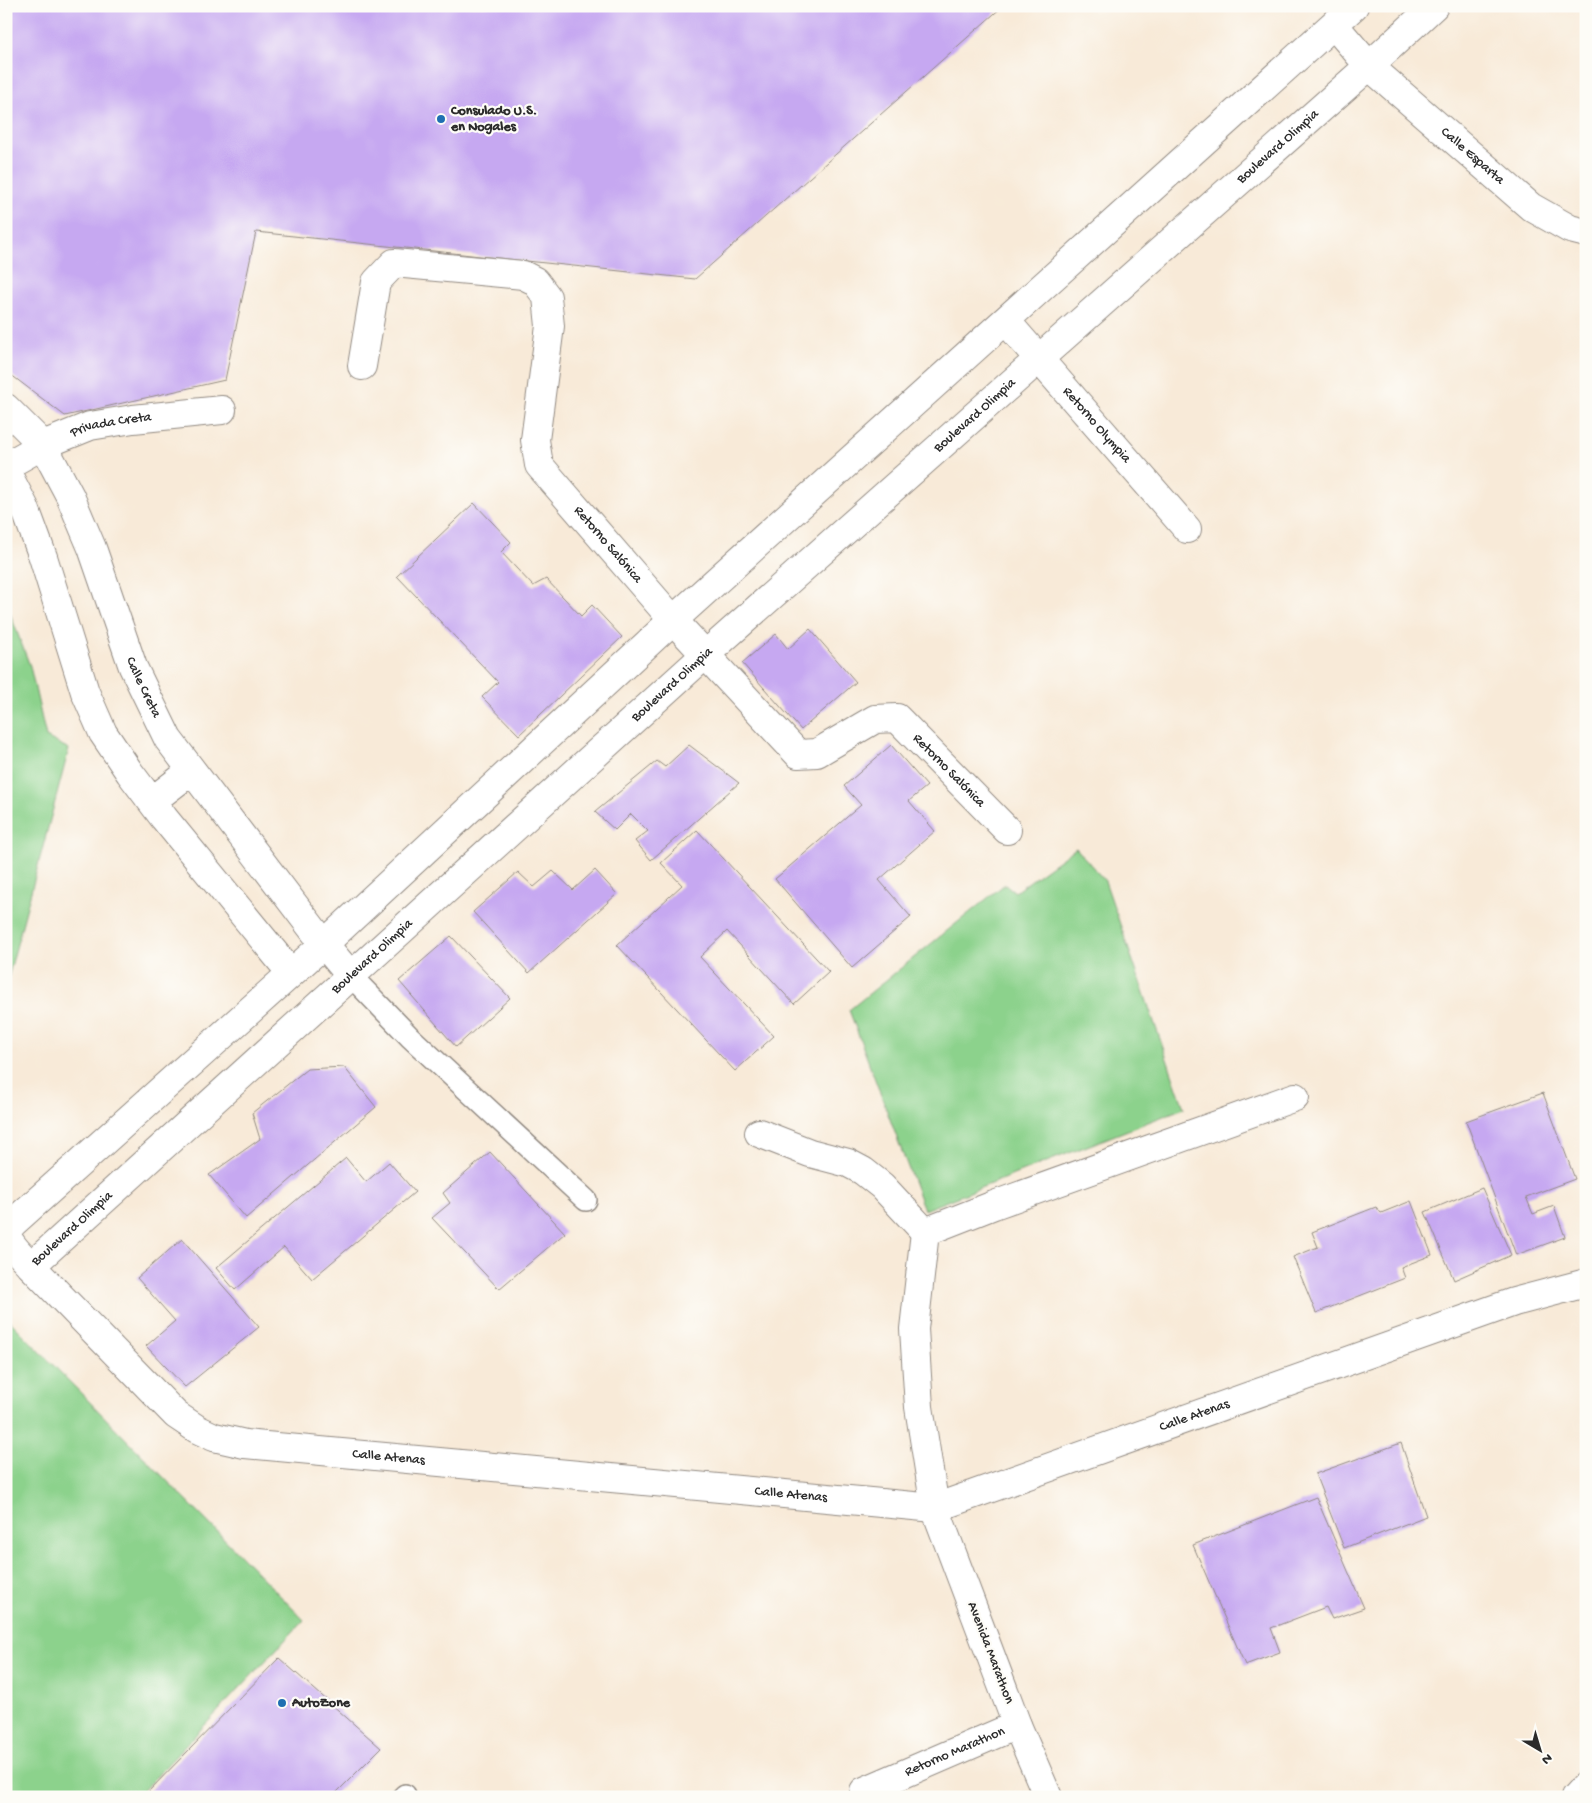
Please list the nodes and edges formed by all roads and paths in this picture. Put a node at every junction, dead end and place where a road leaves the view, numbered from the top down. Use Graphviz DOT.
graph roads {
  1 [pos="1354,6"];
  2 [pos="1434,6"];
  3 [pos="1334,25"];
  4 [pos="1369,66"];
  5 [pos="1586,233"];
  6 [pos="1006,321"];
  7 [pos="1039,359"];
  8 [pos="362,366"];
  9 [pos="6,408"];
  10 [pos="222,410"];
  11 [pos="43,445"];
  12 [pos="6,466"];
  13 [pos="6,471"];
  14 [pos="1187,529"];
  15 [pos="674,620"];
  16 [pos="705,655"];
  17 [pos="191,771"];
  18 [pos="152,802"];
  19 [pos="1007,830"];
  20 [pos="324,944"];
  21 [pos="291,973"];
  22 [pos="350,975"];
  23 [pos="1295,1097"];
  24 [pos="759,1133"];
  25 [pos="586,1200"];
  26 [pos="925,1232"];
  27 [pos="31,1266"];
  28 [pos="1586,1283"];
  29 [pos="936,1508"];
  30 [pos="1017,1725"];
  31 [pos="1586,1785"];
  32 [pos="864,1791"];
  33 [pos="1048,1797"];
  34 [pos="1575,1797"];
  1 -- 3 [label="street, Boulevard Olimpia"];
  2 -- 4 [label="street, Boulevard Olimpia"];
  3 -- 4 [label="street, Calle Esparta"];
  3 -- 6 [label="street, Boulevard Olimpia"];
  4 -- 5 [label="street, Calle Esparta"];
  4 -- 7 [label="street, Boulevard Olimpia"];
  6 -- 7 [label="street, Retorno Olympia"];
  6 -- 15 [label="street, Boulevard Olimpia"];
  7 -- 14 [label="street, Retorno Olympia"];
  7 -- 16 [label="street, Boulevard Olimpia"];
  8 -- 15 [label="street, Retorno Salónica"];
  9 -- 11 [label="street, Calle Creta"];
  10 -- 11 [label="street, Privada Creta"];
  11 -- 12 [label="street, Privada Creta"];
  11 -- 17 [label="street, Calle Creta"];
  13 -- 18 [label="street"];
  15 -- 16 [label="street, Retorno Salónica"];
  15 -- 20 [label="street, Boulevard Olimpia"];
  16 -- 19 [label="street, Retorno Salónica"];
  16 -- 22 [label="street, Boulevard Olimpia"];
  17 -- 18 [label="street"];
  17 -- 20 [label="street, Calle Creta"];
  18 -- 21 [label="street"];
  20 -- 21 [label="street, Boulevard Olimpia"];
  20 -- 22 [label="street, Calle Creta"];
  21 -- 27 [label="street, Boulevard Olimpia"];
  22 -- 25 [label="lane"];
  22 -- 27 [label="street, Boulevard Olimpia"];
  23 -- 26 [label="street"];
  24 -- 26 [label="street"];
  26 -- 29 [label="street, Avenida Marathon"];
  27 -- 29 [label="street, Calle Atenas"];
  28 -- 29 [label="street, Calle Atenas"];
  29 -- 30 [label="street, Avenida Marathon"];
  30 -- 32 [label="street, Retorno Marathon"];
  30 -- 33 [label="street, Avenida Marathon"];
  31 -- 34 [label="street"];
}
